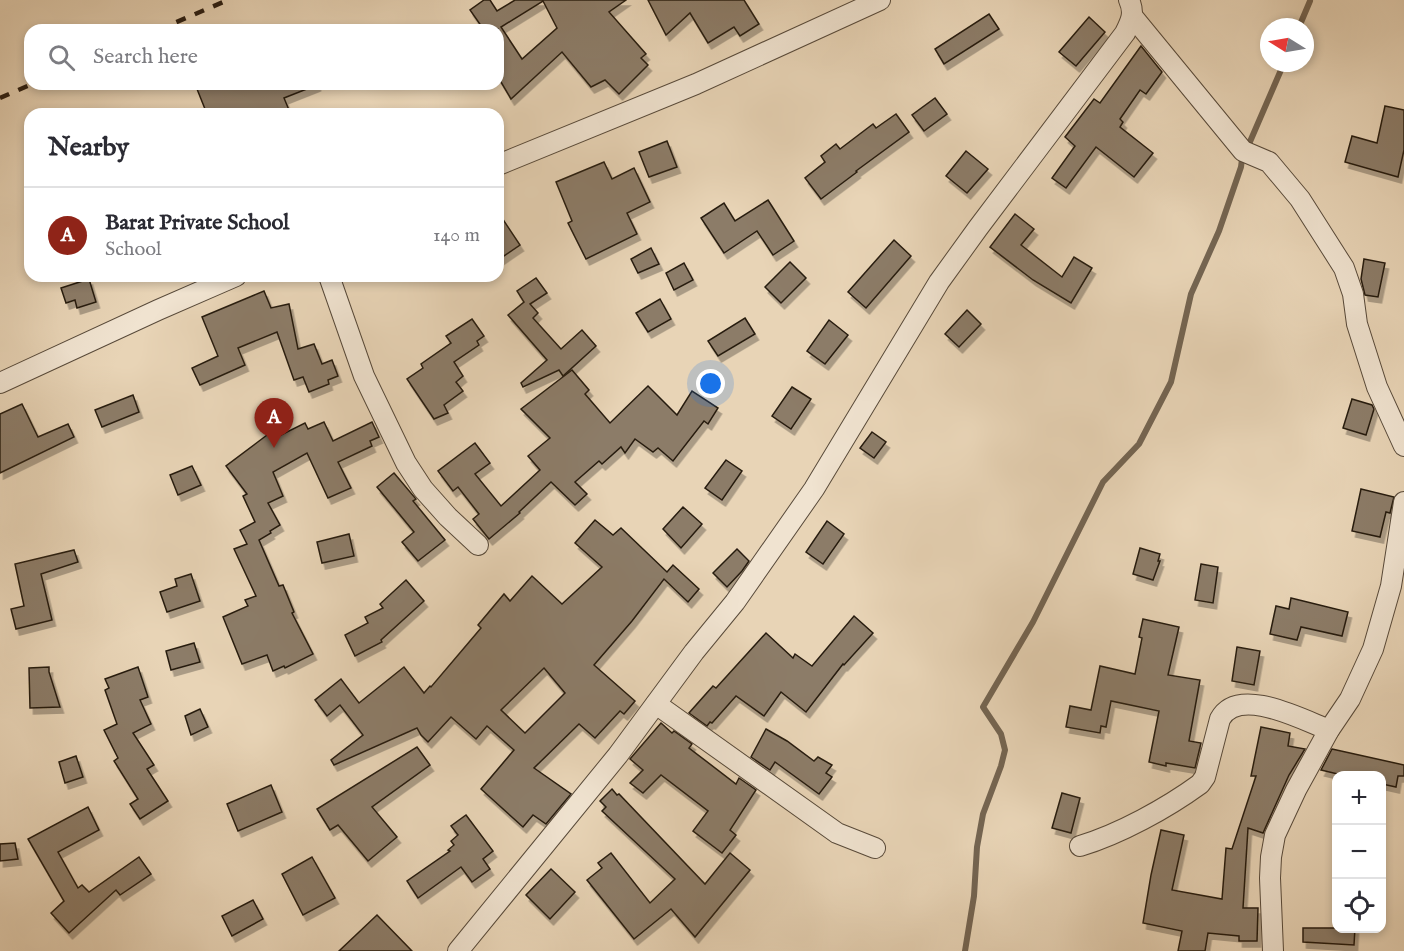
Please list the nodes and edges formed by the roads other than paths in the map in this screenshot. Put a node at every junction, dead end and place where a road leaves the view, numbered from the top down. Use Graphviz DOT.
graph roads {
  1 [pos="880,0"];
  2 [pos="1131,9"];
  3 [pos="504,163"];
  4 [pos="222,282"];
  5 [pos="331,282"];
  6 [pos="0,383"];
  7 [pos="1404,446"];
  8 [pos="1404,502"];
  9 [pos="478,545"];
  10 [pos="656,704"];
  11 [pos="1329,730"];
  12 [pos="1080,846"];
  13 [pos="874,848"];
  14 [pos="458,951"];
  15 [pos="1276,951"];
  1 -- 3 [label="street"];
  2 -- 7 [label="street"];
  2 -- 10 [label="street"];
  4 -- 6 [label="street"];
  5 -- 9 [label="street"];
  8 -- 11 [label="street"];
  10 -- 13 [label="street"];
  10 -- 14 [label="street"];
  11 -- 12 [label="street"];
  11 -- 15 [label="street"];
}
